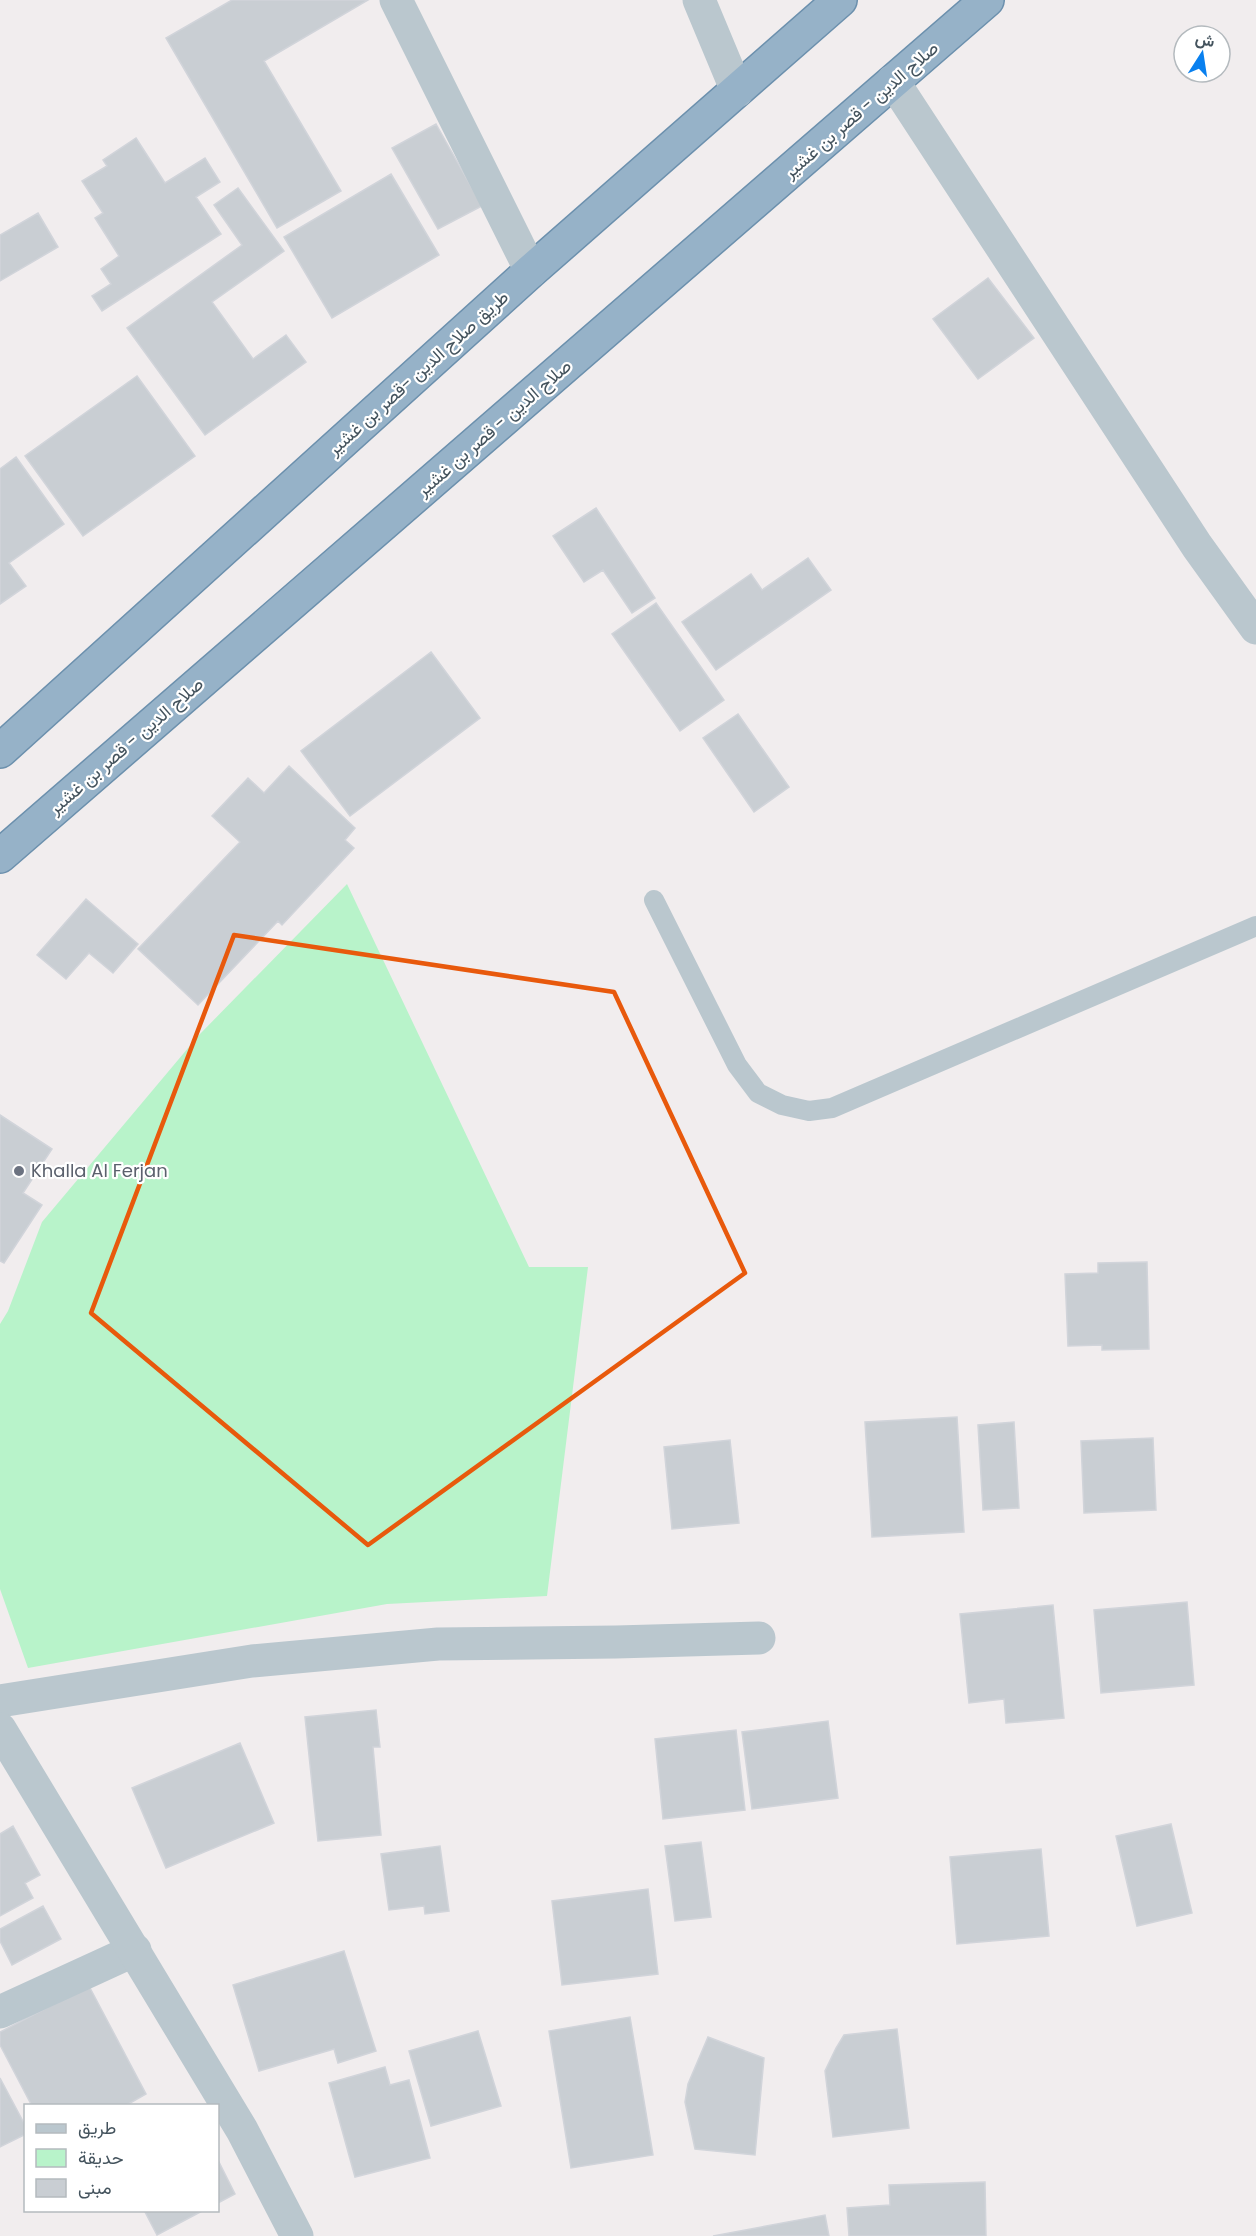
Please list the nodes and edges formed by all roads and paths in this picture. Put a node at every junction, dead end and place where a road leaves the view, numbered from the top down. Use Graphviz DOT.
graph roads {
  1 [pos="396,0"];
  2 [pos="699,0"];
  3 [pos="840,0"];
  4 [pos="987,0"];
  5 [pos="893,81"];
  6 [pos="737,91"];
  7 [pos="531,272"];
  8 [pos="1256,628"];
  9 [pos="0,751"];
  10 [pos="0,856"];
  11 [pos="654,900"];
  12 [pos="1256,926"];
  13 [pos="759,1638"];
  14 [pos="0,1701"];
  15 [pos="0,1729"];
  16 [pos="135,1950"];
  17 [pos="0,2012"];
  18 [pos="297,2236"];
  1 -- 7 [label="street"];
  2 -- 6 [label="street"];
  3 -- 6 [label="highway, طريق صلاح الدين -قصر بن غشير"];
  4 -- 5 [label="highway, صلاح الدين - قصر بن غشير"];
  5 -- 8 [label="street"];
  5 -- 10 [label="highway, صلاح الدين - قصر بن غشير"];
  6 -- 7 [label="highway, طريق صلاح الدين -قصر بن غشير"];
  7 -- 9 [label="highway, طريق صلاح الدين -قصر بن غشير"];
  11 -- 12 [label="lane"];
  13 -- 14 [label="street"];
  15 -- 16 [label="street"];
  16 -- 17 [label="street"];
  16 -- 18 [label="street"];
}
